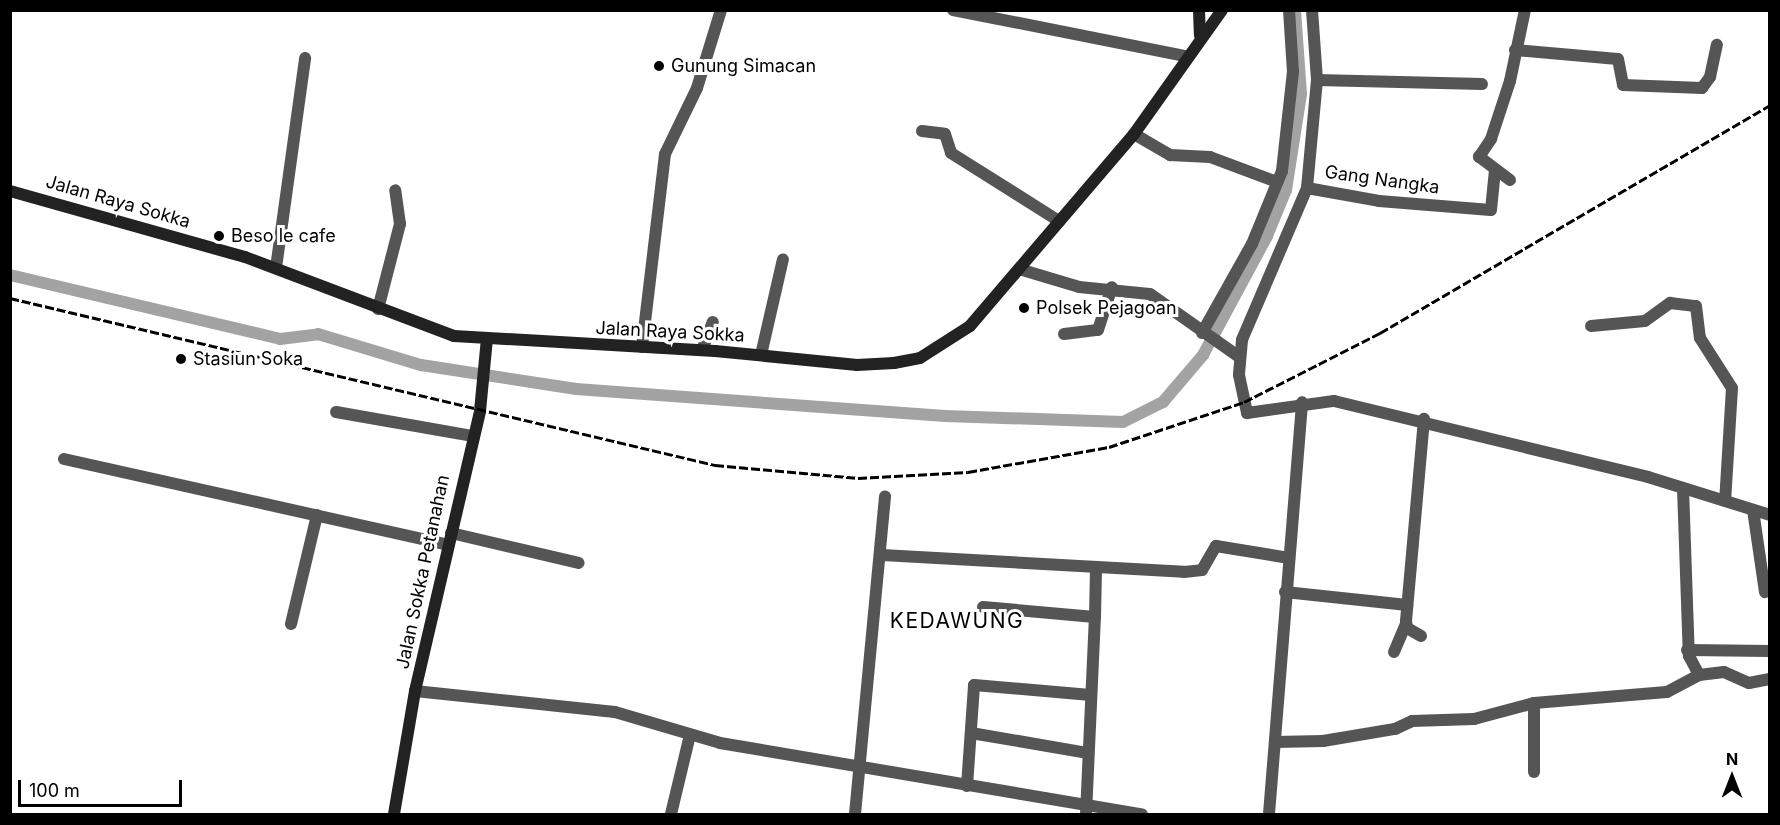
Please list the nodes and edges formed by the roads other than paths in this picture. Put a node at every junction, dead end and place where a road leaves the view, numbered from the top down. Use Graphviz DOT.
graph roads {
  1 [pos="721,10"];
  2 [pos="953,10"];
  3 [pos="1199,10"];
  4 [pos="1289,10"];
  5 [pos="1312,10"];
  6 [pos="1525,10"];
  7 [pos="1218,12"];
  8 [pos="1200,35"];
  9 [pos="1718,45"];
  10 [pos="1515,50"];
  11 [pos="1185,56"];
  12 [pos="305,58"];
  13 [pos="1317,80"];
  14 [pos="1482,84"];
  15 [pos="922,131"];
  16 [pos="1134,134"];
  17 [pos="1495,170"];
  18 [pos="1510,180"];
  19 [pos="1277,182"];
  20 [pos="1307,188"];
  21 [pos="395,190"];
  22 [pos="10,191"];
  23 [pos="1059,221"];
  24 [pos="783,259"];
  25 [pos="276,268"];
  26 [pos="1019,269"];
  27 [pos="1112,287"];
  28 [pos="378,309"];
  29 [pos="713,322"];
  30 [pos="1591,326"];
  31 [pos="1064,334"];
  32 [pos="1204,334"];
  33 [pos="487,338"];
  34 [pos="642,347"];
  35 [pos="702,350"];
  36 [pos="760,355"];
  37 [pos="1238,356"];
  38 [pos="1302,402"];
  39 [pos="336,412"];
  40 [pos="1424,419"];
  41 [pos="472,436"];
  42 [pos="64,459"];
  43 [pos="1683,488"];
  44 [pos="885,496"];
  45 [pos="1725,501"];
  46 [pos="1753,510"];
  47 [pos="317,515"];
  48 [pos="1770,515"];
  49 [pos="450,539"];
  50 [pos="882,555"];
  51 [pos="1289,558"];
  52 [pos="579,563"];
  53 [pos="1096,568"];
  54 [pos="1285,592"];
  55 [pos="1765,592"];
  56 [pos="1407,605"];
  57 [pos="983,607"];
  58 [pos="1095,617"];
  59 [pos="291,624"];
  60 [pos="1406,624"];
  61 [pos="1421,636"];
  62 [pos="1687,650"];
  63 [pos="1770,651"];
  64 [pos="1394,652"];
  65 [pos="1699,675"];
  66 [pos="1770,679"];
  67 [pos="416,691"];
  68 [pos="1091,695"];
  69 [pos="1534,703"];
  70 [pos="971,733"];
  71 [pos="690,735"];
  72 [pos="1275,742"];
  73 [pos="1089,753"];
  74 [pos="863,769"];
  75 [pos="1534,772"];
  76 [pos="967,786"];
  77 [pos="1086,810"];
  78 [pos="394,814"];
  79 [pos="671,814"];
  80 [pos="855,814"];
  81 [pos="1142,814"];
  82 [pos="1269,814"];
  1 -- 34 [label="street"];
  2 -- 11 [label="street"];
  3 -- 8 [label="main road"];
  4 -- 19 [label="street"];
  5 -- 13 [label="street"];
  6 -- 10 [label="street"];
  7 -- 8 [label="main road, Jalan Raya Sokka"];
  8 -- 11 [label="main road, Jalan Raya Sokka"];
  9 -- 10 [label="street"];
  10 -- 17 [label="street"];
  11 -- 16 [label="main road, Jalan Raya Sokka"];
  12 -- 25 [label="street"];
  13 -- 14 [label="street"];
  13 -- 20 [label="street"];
  15 -- 23 [label="street"];
  16 -- 19 [label="street"];
  16 -- 23 [label="main road, Jalan Raya Sokka"];
  17 -- 18 [label="street"];
  17 -- 20 [label="street, Gang Nangka"];
  19 -- 32 [label="street"];
  20 -- 37 [label="street"];
  21 -- 28 [label="street"];
  22 -- 25 [label="main road, Jalan Raya Sokka"];
  23 -- 26 [label="main road, Jalan Raya Sokka"];
  24 -- 36 [label="street"];
  25 -- 28 [label="main road, Jalan Raya Sokka"];
  26 -- 27 [label="street"];
  26 -- 36 [label="main road, Jalan Raya Sokka"];
  27 -- 31 [label="street"];
  27 -- 32 [label="street"];
  28 -- 33 [label="main road, Jalan Raya Sokka"];
  29 -- 35 [label="street"];
  30 -- 45 [label="street"];
  32 -- 37 [label="street"];
  33 -- 34 [label="main road, Jalan Raya Sokka"];
  33 -- 41 [label="main road, Jalan Sokka Petanahan"];
  34 -- 35 [label="main road, Jalan Raya Sokka"];
  35 -- 36 [label="main road, Jalan Raya Sokka"];
  37 -- 38 [label="street"];
  38 -- 40 [label="street"];
  38 -- 51 [label="street"];
  39 -- 41 [label="street"];
  40 -- 43 [label="street"];
  40 -- 56 [label="street"];
  41 -- 49 [label="main road, Jalan Sokka Petanahan"];
  42 -- 47 [label="street"];
  43 -- 45 [label="street"];
  43 -- 62 [label="street"];
  44 -- 50 [label="street"];
  45 -- 46 [label="street"];
  46 -- 48 [label="street"];
  46 -- 55 [label="street"];
  47 -- 49 [label="street"];
  47 -- 59 [label="street"];
  49 -- 52 [label="street"];
  49 -- 67 [label="main road, Jalan Sokka Petanahan"];
  50 -- 53 [label="street"];
  50 -- 74 [label="street"];
  51 -- 53 [label="street"];
  51 -- 54 [label="street"];
  53 -- 58 [label="street"];
  54 -- 56 [label="street"];
  54 -- 72 [label="street"];
  56 -- 60 [label="street"];
  57 -- 58 [label="street"];
  58 -- 68 [label="street"];
  60 -- 61 [label="street"];
  60 -- 64 [label="street"];
  62 -- 63 [label="street"];
  62 -- 65 [label="street"];
  65 -- 66 [label="street"];
  65 -- 69 [label="street"];
  67 -- 71 [label="street"];
  67 -- 78 [label="main road, Jalan Sokka Petanahan"];
  68 -- 70 [label="street"];
  68 -- 73 [label="street"];
  69 -- 72 [label="street"];
  69 -- 75 [label="street"];
  70 -- 73 [label="street"];
  70 -- 76 [label="street"];
  71 -- 74 [label="street"];
  71 -- 79 [label="street"];
  72 -- 82 [label="street"];
  73 -- 77 [label="street"];
  74 -- 76 [label="street"];
  74 -- 80 [label="street"];
  76 -- 77 [label="street"];
  77 -- 81 [label="street"];
}
